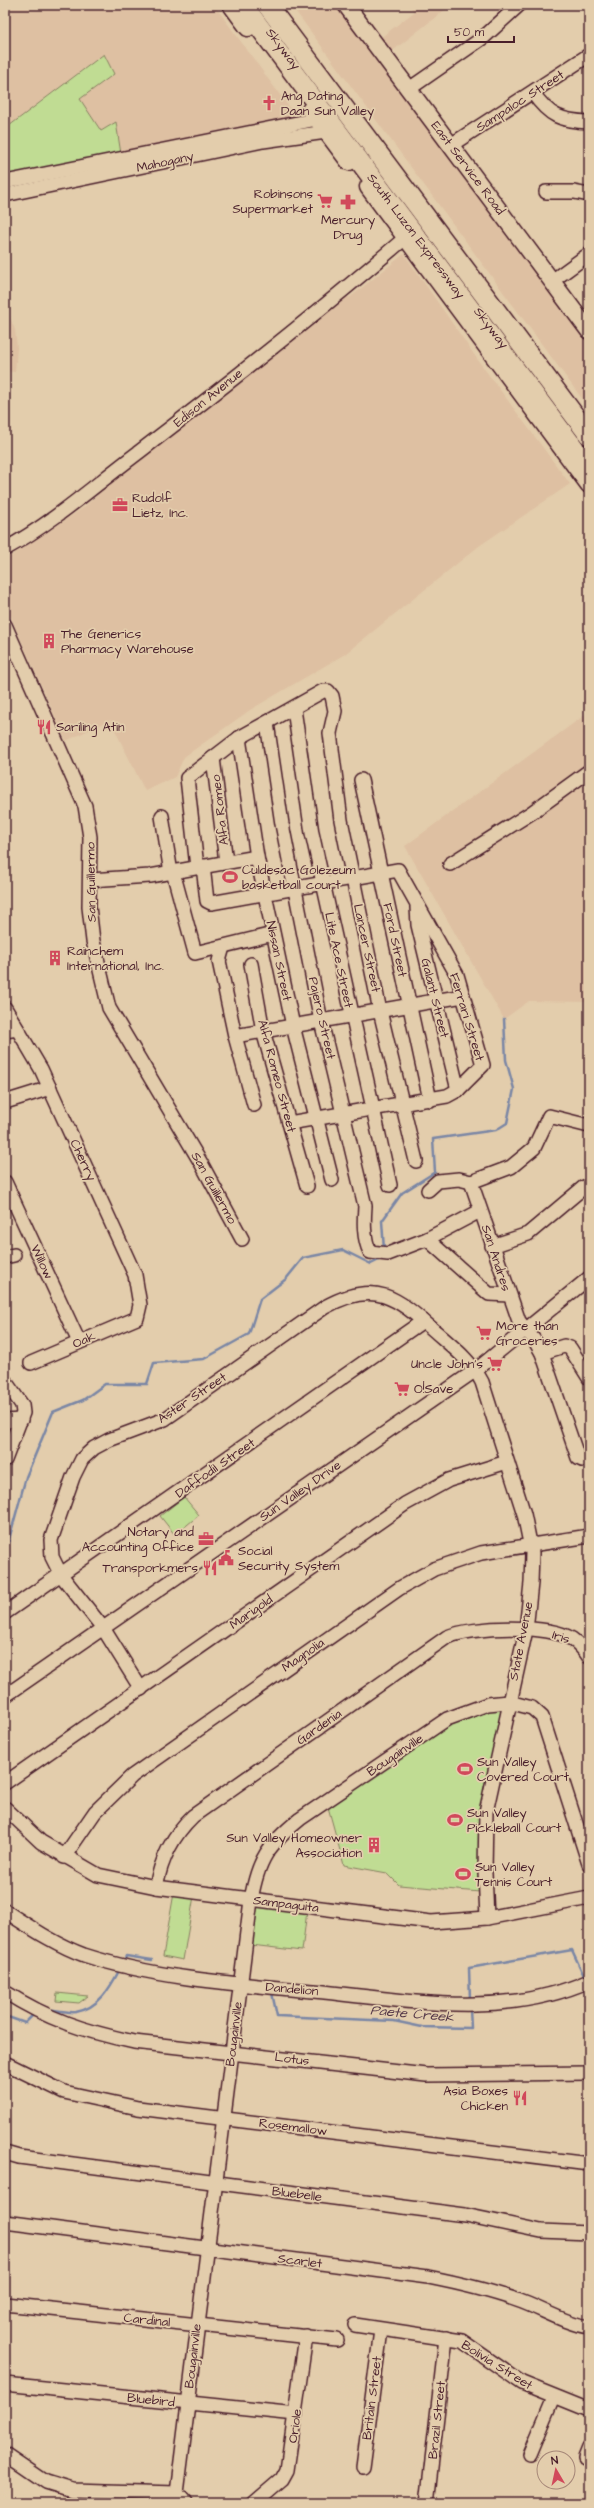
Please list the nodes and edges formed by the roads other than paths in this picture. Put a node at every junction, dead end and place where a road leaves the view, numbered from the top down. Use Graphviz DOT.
graph roads {
  1 [pos="231,5"];
  2 [pos="243,5"];
  3 [pos="250,5"];
  4 [pos="267,5"];
  5 [pos="271,5"];
  6 [pos="346,5"];
  7 [pos="519,5"];
  8 [pos="589,55"];
  9 [pos="409,89"];
  10 [pos="533,93"];
  11 [pos="317,119"];
  12 [pos="589,122"];
  13 [pos="326,132"];
  14 [pos="269,134"];
  15 [pos="451,145"];
  16 [pos="5,182"];
  17 [pos="546,192"];
  18 [pos="5,195"];
  19 [pos="589,195"];
  20 [pos="405,238"];
  21 [pos="589,254"];
  22 [pos="552,281"];
  23 [pos="589,331"];
  24 [pos="589,427"];
  25 [pos="589,435"];
  26 [pos="589,459"];
  27 [pos="589,468"];
  28 [pos="589,485"];
  29 [pos="5,549"];
  30 [pos="5,625"];
  31 [pos="294,709"];
  32 [pos="267,723"];
  33 [pos="240,738"];
  34 [pos="213,758"];
  35 [pos="589,771"];
  36 [pos="361,780"];
  37 [pos="162,816"];
  38 [pos="257,857"];
  39 [pos="226,862"];
  40 [pos="450,864"];
  41 [pos="200,867"];
  42 [pos="172,873"];
  43 [pos="380,873"];
  44 [pos="352,878"];
  45 [pos="90,880"];
  46 [pos="323,883"];
  47 [pos="295,888"];
  48 [pos="265,893"];
  49 [pos="417,905"];
  50 [pos="273,934"];
  51 [pos="223,947"];
  52 [pos="250,964"];
  53 [pos="463,996"];
  54 [pos="436,1002"];
  55 [pos="409,1006"];
  56 [pos="5,1008"];
  57 [pos="380,1011"];
  58 [pos="351,1016"];
  59 [pos="321,1021"];
  60 [pos="293,1026"];
  61 [pos="11,1030"];
  62 [pos="263,1031"];
  63 [pos="235,1036"];
  64 [pos="50,1088"];
  65 [pos="458,1090"];
  66 [pos="430,1100"];
  67 [pos="5,1102"];
  68 [pos="254,1104"];
  69 [pos="402,1104"];
  70 [pos="374,1109"];
  71 [pos="345,1114"];
  72 [pos="316,1118"];
  73 [pos="289,1123"];
  74 [pos="589,1126"];
  75 [pos="416,1161"];
  76 [pos="332,1180"];
  77 [pos="5,1182"];
  78 [pos="471,1182"];
  79 [pos="390,1185"];
  80 [pos="307,1186"];
  81 [pos="584,1187"];
  82 [pos="428,1190"];
  83 [pos="480,1212"];
  84 [pos="242,1238"];
  85 [pos="427,1239"];
  86 [pos="492,1246"];
  87 [pos="589,1278"];
  88 [pos="508,1295"];
  89 [pos="136,1318"];
  90 [pos="424,1321"];
  91 [pos="526,1330"];
  92 [pos="80,1342"];
  93 [pos="542,1353"];
  94 [pos="31,1363"];
  95 [pos="476,1370"];
  96 [pos="589,1378"];
  97 [pos="6,1383"];
  98 [pos="21,1420"];
  99 [pos="5,1421"];
  100 [pos="589,1459"];
  101 [pos="5,1460"];
  102 [pos="508,1462"];
  103 [pos="589,1536"];
  104 [pos="531,1545"];
  105 [pos="61,1575"];
  106 [pos="5,1613"];
  107 [pos="103,1628"];
  108 [pos="526,1630"];
  109 [pos="589,1657"];
  110 [pos="141,1689"];
  111 [pos="5,1696"];
  112 [pos="509,1702"];
  113 [pos="5,1783"];
  114 [pos="5,1808"];
  115 [pos="64,1856"];
  116 [pos="589,1864"];
  117 [pos="156,1887"];
  118 [pos="589,1898"];
  119 [pos="251,1900"];
  120 [pos="5,1911"];
  121 [pos="487,1918"];
  122 [pos="589,1981"];
  123 [pos="239,1984"];
  124 [pos="5,1992"];
  125 [pos="232,2052"];
  126 [pos="5,2063"];
  127 [pos="589,2073"];
  128 [pos="223,2118"];
  129 [pos="5,2153"];
  130 [pos="589,2164"];
  131 [pos="214,2184"];
  132 [pos="5,2222"];
  133 [pos="589,2233"];
  134 [pos="206,2249"];
  135 [pos="5,2304"];
  136 [pos="196,2325"];
  137 [pos="355,2325"];
  138 [pos="589,2327"];
  139 [pos="381,2330"];
  140 [pos="306,2336"];
  141 [pos="446,2338"];
  142 [pos="337,2340"];
  143 [pos="5,2384"];
  144 [pos="554,2397"];
  145 [pos="187,2404"];
  146 [pos="589,2410"];
  147 [pos="296,2414"];
  148 [pos="5,2454"];
  149 [pos="530,2454"];
  150 [pos="362,2467"];
  151 [pos="177,2493"];
  152 [pos="129,2497"];
  153 [pos="186,2503"];
  154 [pos="254,2503"];
  155 [pos="427,2503"];
  1 -- 11 [label="main road"];
  2 -- 27 [label="highway, South Luzon Expressway"];
  3 -- 26 [label="highway, Skyway"];
  4 -- 25 [label="highway, Skyway"];
  5 -- 24 [label="highway, South Luzon Expressway"];
  6 -- 9 [label="main road, East Service Road"];
  7 -- 9 [label="street"];
  8 -- 10 [label="street, Sampaloc Street"];
  9 -- 15 [label="main road, East Service Road"];
  10 -- 12 [label="street"];
  10 -- 15 [label="street, Sampaloc Street"];
  11 -- 13 [label="main road"];
  11 -- 14 [label="street, Mahogany"];
  13 -- 14 [label="street, Mahogany"];
  13 -- 20 [label="main road"];
  14 -- 16 [label="street, Mahogany"];
  14 -- 18 [label="street, Mahogany"];
  15 -- 22 [label="main road, East Service Road"];
  17 -- 19 [label="street"];
  20 -- 28 [label="main road"];
  20 -- 29 [label="street, Edison Avenue"];
  21 -- 22 [label="street"];
  22 -- 23 [label="main road, East Service Road"];
  30 -- 45 [label="street, San Guillermo"];
  31 -- 32 [label="street"];
  31 -- 44 [label="street, Lancer Street"];
  31 -- 46 [label="street, Lite Ace Street"];
  32 -- 33 [label="street"];
  32 -- 47 [label="street, Pajero Street"];
  33 -- 34 [label="street"];
  33 -- 38 [label="street, Nissan Street"];
  34 -- 39 [label="street, Alfa Romeo"];
  34 -- 41 [label="street"];
  35 -- 40 [label="street"];
  36 -- 43 [label="street, Ford Street"];
  37 -- 42 [label="street"];
  38 -- 39 [label="street"];
  38 -- 48 [label="street, Nissan Street"];
  39 -- 41 [label="street"];
  41 -- 42 [label="street"];
  41 -- 48 [label="street"];
  42 -- 45 [label="street"];
  42 -- 51 [label="street"];
  43 -- 44 [label="street"];
  43 -- 49 [label="street, Ferrari Street"];
  43 -- 55 [label="street, Ford Street"];
  44 -- 46 [label="street"];
  44 -- 57 [label="street, Lancer Street"];
  45 -- 84 [label="street, San Guillermo"];
  46 -- 47 [label="street"];
  46 -- 58 [label="street, Lite Ace Street"];
  47 -- 48 [label="street"];
  47 -- 59 [label="street, Pajero Street"];
  48 -- 50 [label="street, Nissan Street"];
  49 -- 53 [label="street, Ferrari Street"];
  49 -- 54 [label="street, Galant Street"];
  50 -- 51 [label="street"];
  50 -- 60 [label="street, Nissan Street"];
  51 -- 63 [label="street"];
  52 -- 62 [label="street, Alfa Romeo Street"];
  53 -- 54 [label="street"];
  53 -- 65 [label="street, Ferrari Street"];
  54 -- 55 [label="street"];
  54 -- 65 [label="street, Galant Street"];
  55 -- 57 [label="street"];
  55 -- 66 [label="street, Ford Street"];
  56 -- 61 [label="street, Cherry"];
  57 -- 58 [label="street"];
  57 -- 69 [label="street, Lancer Street"];
  58 -- 59 [label="street"];
  58 -- 70 [label="street, Lite Ace Street"];
  59 -- 60 [label="street"];
  59 -- 71 [label="street, Pajero Street"];
  60 -- 62 [label="street"];
  60 -- 72 [label="street, Nissan Street"];
  61 -- 64 [label="street, Cherry"];
  62 -- 63 [label="street"];
  62 -- 73 [label="street, Alfa Romeo Street"];
  63 -- 68 [label="street"];
  64 -- 67 [label="street"];
  64 -- 89 [label="street, Cherry"];
  65 -- 66 [label="street, Ferrari Street"];
  66 -- 69 [label="street, Ferrari Street"];
  69 -- 70 [label="street, Ferrari Street"];
  69 -- 75 [label="street, Lancer Street"];
  70 -- 71 [label="street, Ferrari Street"];
  70 -- 79 [label="street, Lite Ace Street"];
  71 -- 72 [label="street, Ferrari Street"];
  71 -- 85 [label="street, Pajero Street"];
  72 -- 73 [label="street, Ferrari Street"];
  72 -- 76 [label="street, Nissan Street"];
  73 -- 80 [label="street, Alfa Romeo Street"];
  74 -- 78 [label="street"];
  77 -- 92 [label="street, Willow"];
  78 -- 82 [label="street"];
  78 -- 83 [label="street, San Andres"];
  81 -- 86 [label="street"];
  83 -- 85 [label="street"];
  83 -- 86 [label="street, San Andres"];
  85 -- 88 [label="street"];
  86 -- 88 [label="street, San Andres"];
  87 -- 91 [label="street, Sun Valley Drive"];
  88 -- 91 [label="street, San Andres"];
  89 -- 92 [label="street, Oak"];
  90 -- 95 [label="street, Aster Street"];
  90 -- 105 [label="street, Daffodil Street"];
  90 -- 105 [label="street, Aster Street"];
  91 -- 93 [label="street, San Andres"];
  91 -- 95 [label="street, Sun Valley Drive"];
  92 -- 94 [label="street, Oak"];
  93 -- 96 [label="street"];
  93 -- 100 [label="street, San Andres"];
  95 -- 102 [label="street, State Avenue"];
  95 -- 107 [label="street, Sun Valley Drive"];
  97 -- 98 [label="street"];
  98 -- 99 [label="street"];
  98 -- 101 [label="street"];
  102 -- 104 [label="street, State Avenue"];
  102 -- 110 [label="street, Marigold"];
  103 -- 104 [label="street, Magnolia"];
  104 -- 108 [label="street, State Avenue"];
  104 -- 115 [label="street, Magnolia"];
  105 -- 106 [label="street, Daffodil Street"];
  105 -- 107 [label="street, Aster Street"];
  107 -- 110 [label="street, Aster Street"];
  107 -- 111 [label="street, Sun Valley Drive"];
  108 -- 109 [label="street, Iris"];
  108 -- 112 [label="street, State Avenue"];
  108 -- 117 [label="street, Gardenia"];
  110 -- 113 [label="street, Marigold"];
  112 -- 116 [label="street"];
  112 -- 119 [label="street, Bougainville"];
  112 -- 121 [label="street, State Avenue"];
  114 -- 115 [label="street, Sampaguita"];
  115 -- 117 [label="street, Sampaguita"];
  117 -- 119 [label="street, Sampaguita"];
  118 -- 121 [label="street, Sampaguita"];
  119 -- 121 [label="street, Sampaguita"];
  119 -- 123 [label="street, Bougainville"];
  120 -- 123 [label="street, Dandelion"];
  122 -- 123 [label="street, Dandelion"];
  123 -- 125 [label="street, Bougainville"];
  124 -- 125 [label="street, Lotus"];
  125 -- 127 [label="street, Lotus"];
  125 -- 128 [label="street, Bougainville"];
  126 -- 128 [label="street, Rosemallow"];
  128 -- 130 [label="street, Rosemallow"];
  128 -- 131 [label="street, Bougainville"];
  129 -- 131 [label="street, Bluebelle"];
  131 -- 133 [label="street, Bluebelle"];
  131 -- 134 [label="street, Bougainville"];
  132 -- 134 [label="street, Scarlet"];
  134 -- 136 [label="street, Bougainville"];
  134 -- 138 [label="street, Scarlet"];
  135 -- 136 [label="street, Cardinal"];
  136 -- 140 [label="street, Cardinal"];
  136 -- 145 [label="street, Bougainville"];
  137 -- 139 [label="street, Bolivia Street"];
  139 -- 141 [label="street, Bolivia Street"];
  139 -- 150 [label="street, Britain Street"];
  140 -- 142 [label="street, Cardinal"];
  140 -- 147 [label="street, Oriole"];
  141 -- 144 [label="street, Bolivia Street"];
  141 -- 155 [label="street, Brazil Street"];
  143 -- 145 [label="street, Bluebird"];
  144 -- 146 [label="street, Bolivia Street"];
  144 -- 149 [label="street"];
  145 -- 147 [label="street, Bluebird"];
  145 -- 151 [label="street, Bougainville"];
  147 -- 154 [label="street, Oriole"];
  148 -- 152 [label="street"];
  151 -- 152 [label="street"];
  151 -- 153 [label="street"];
}
